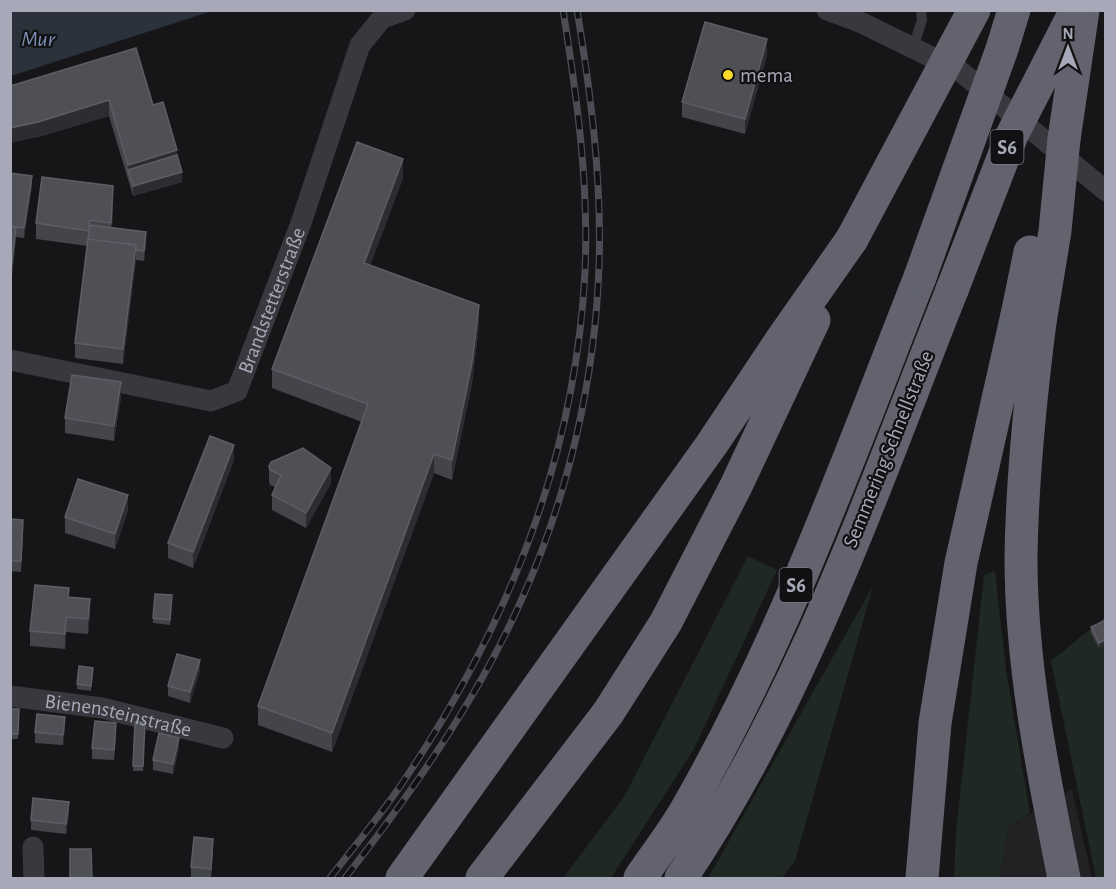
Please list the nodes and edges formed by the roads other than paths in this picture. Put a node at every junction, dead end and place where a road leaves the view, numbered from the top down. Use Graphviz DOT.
graph roads {
  1 [pos="405,10"];
  2 [pos="827,10"];
  3 [pos="921,10"];
  4 [pos="974,10"];
  5 [pos="1014,10"];
  6 [pos="1076,10"];
  7 [pos="1083,10"];
  8 [pos="914,48"];
  9 [pos="1106,191"];
  10 [pos="852,239"];
  11 [pos="1028,318"];
  12 [pos="10,360"];
  13 [pos="10,696"];
  14 [pos="223,738"];
  15 [pos="33,847"];
  16 [pos="34,879"];
  17 [pos="402,879"];
  18 [pos="482,879"];
  19 [pos="640,879"];
  20 [pos="681,879"];
  21 [pos="922,879"];
  22 [pos="1064,879"];
  1 -- 12 [label="street, Brandstetterstraße"];
  2 -- 8 [label="street"];
  3 -- 8 [label="lane"];
  4 -- 10 [label="highway, bridge"];
  5 -- 19 [label="highway, Semmering Schnellstraße / S6, bridge"];
  6 -- 20 [label="highway, Semmering Schnellstraße / S6, bridge"];
  7 -- 11 [label="highway, bridge"];
  8 -- 9 [label="street"];
  10 -- 17 [label="highway"];
  10 -- 18 [label="highway"];
  11 -- 21 [label="highway"];
  11 -- 22 [label="highway"];
  13 -- 14 [label="street, Bienensteinstraße"];
  15 -- 16 [label="street"];
}
